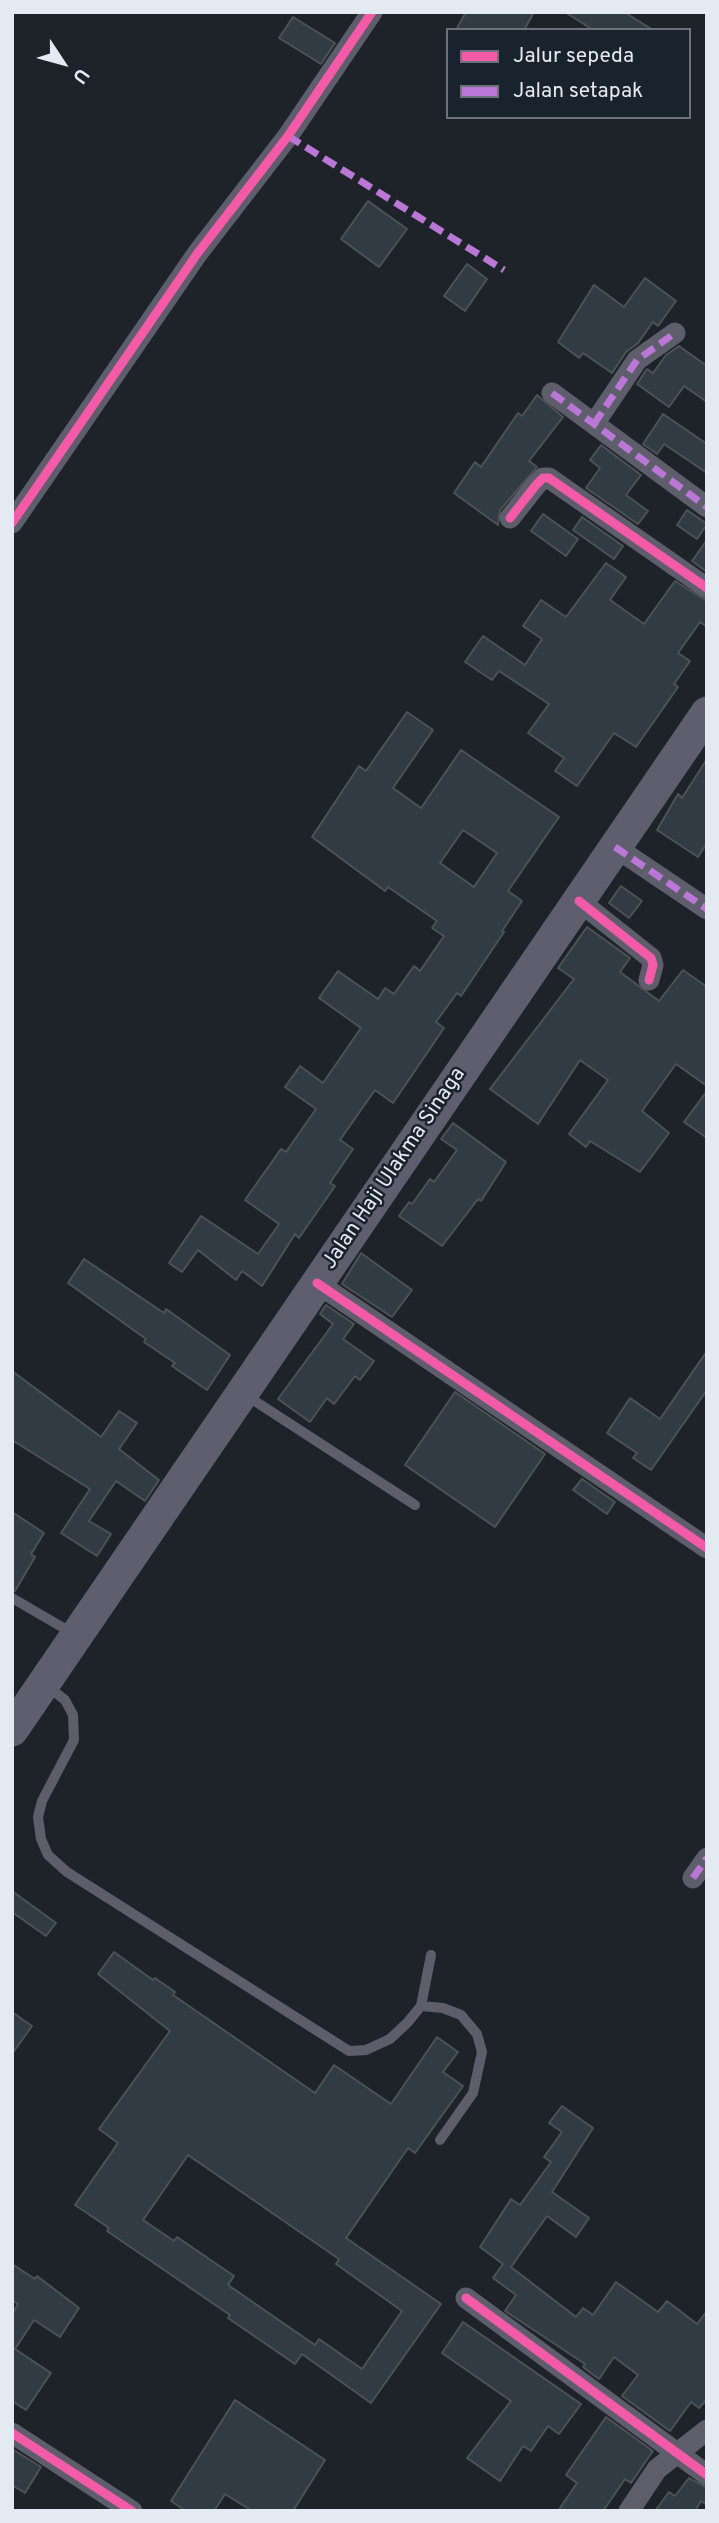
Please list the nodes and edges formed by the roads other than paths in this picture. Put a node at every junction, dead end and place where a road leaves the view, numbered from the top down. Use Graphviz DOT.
graph roads {
  1 [pos="372,12"];
  2 [pos="675,333"];
  3 [pos="552,393"];
  4 [pos="594,424"];
  5 [pos="707,507"];
  6 [pos="510,518"];
  7 [pos="12,523"];
  8 [pos="707,589"];
  9 [pos="707,713"];
  10 [pos="615,847"];
  11 [pos="579,901"];
  12 [pos="707,909"];
  13 [pos="649,980"];
  14 [pos="317,1283"];
  15 [pos="242,1393"];
  16 [pos="415,1505"];
  17 [pos="707,1548"];
  18 [pos="12,1598"];
  19 [pos="76,1636"];
  20 [pos="44,1684"];
  21 [pos="12,1730"];
  22 [pos="707,1858"];
  23 [pos="692,1878"];
  24 [pos="431,1955"];
  25 [pos="421,2006"];
  26 [pos="440,2140"];
  27 [pos="466,2298"];
  28 [pos="707,2430"];
  29 [pos="12,2433"];
  30 [pos="676,2453"];
  31 [pos="707,2476"];
  32 [pos="132,2511"];
  33 [pos="629,2511"];
  1 -- 7 [label="street"];
  2 -- 4 [label="street"];
  3 -- 4 [label="street"];
  4 -- 5 [label="street"];
  6 -- 8 [label="street"];
  9 -- 10 [label="main road, Jalan Haji Ulakma Sinaga"];
  10 -- 11 [label="main road, Jalan Haji Ulakma Sinaga"];
  10 -- 12 [label="street"];
  11 -- 13 [label="street"];
  11 -- 14 [label="main road, Jalan Haji Ulakma Sinaga"];
  14 -- 15 [label="main road, Jalan Haji Ulakma Sinaga"];
  14 -- 17 [label="street"];
  15 -- 16 [label="lane"];
  15 -- 19 [label="main road, Jalan Haji Ulakma Sinaga"];
  18 -- 19 [label="lane"];
  19 -- 20 [label="main road, Jalan Haji Ulakma Sinaga"];
  20 -- 21 [label="main road, Jalan Haji Ulakma Sinaga"];
  20 -- 25 [label="lane"];
  22 -- 23 [label="street"];
  24 -- 25 [label="lane"];
  25 -- 26 [label="lane"];
  27 -- 30 [label="street"];
  28 -- 30 [label="street"];
  29 -- 32 [label="street"];
  30 -- 31 [label="street"];
  30 -- 33 [label="street"];
}
